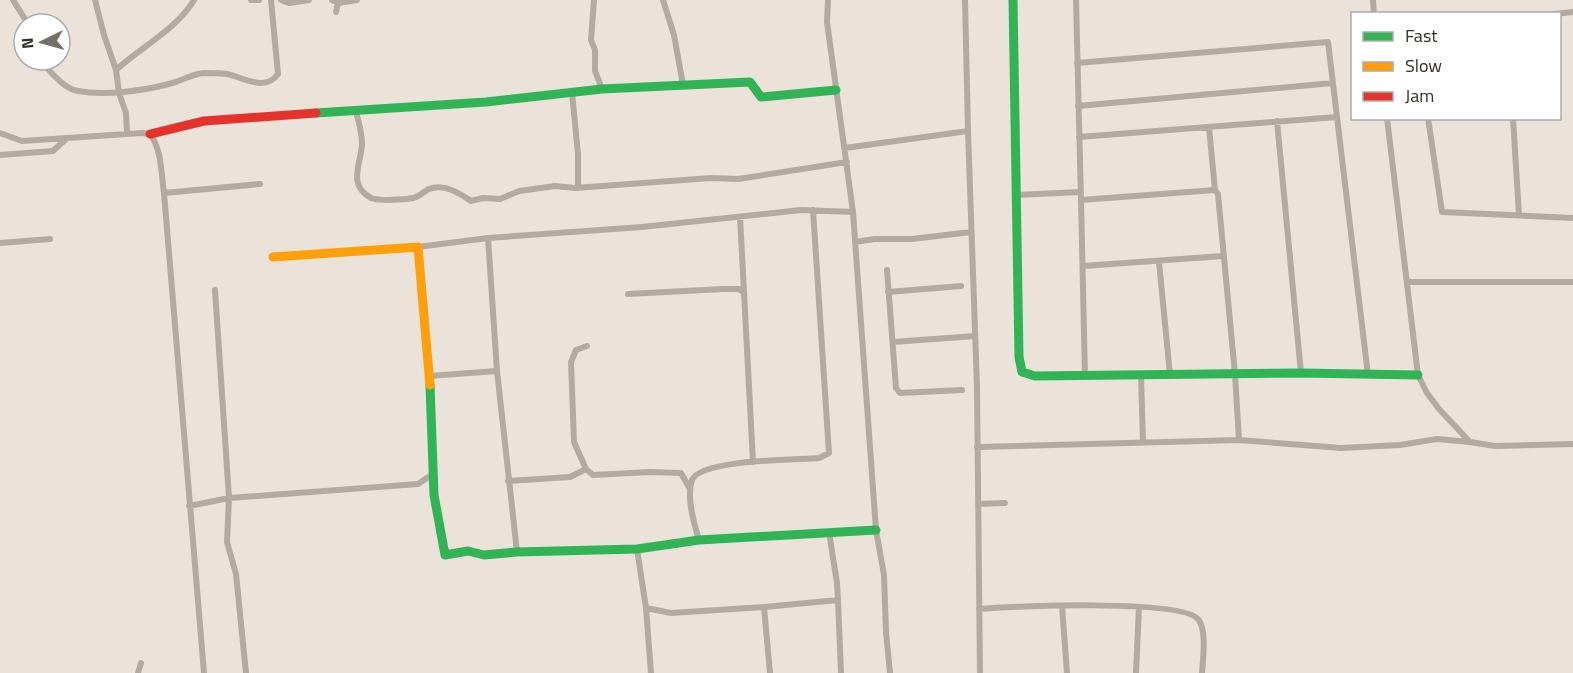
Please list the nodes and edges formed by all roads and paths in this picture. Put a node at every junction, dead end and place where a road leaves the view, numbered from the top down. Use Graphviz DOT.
graph roads {
  1 [pos="95,0"];
  2 [pos="194,0"];
  3 [pos="251,0"];
  4 [pos="259,0"];
  5 [pos="271,0"];
  6 [pos="280,0"];
  7 [pos="309,0"];
  8 [pos="357,0"];
  9 [pos="594,0"];
  10 [pos="663,0"];
  11 [pos="828,0"];
  12 [pos="965,0"];
  13 [pos="1013,0"];
  14 [pos="1076,0"];
  15 [pos="335,2"];
  16 [pos="336,12"];
  17 [pos="1077,63"];
  18 [pos="116,70"];
  19 [pos="51,72"];
  20 [pos="1333,83"];
  21 [pos="683,85"];
  22 [pos="602,89"];
  23 [pos="836,90"];
  24 [pos="119,93"];
  25 [pos="572,93"];
  26 [pos="1078,106"];
  27 [pos="356,112"];
  28 [pos="1337,117"];
  29 [pos="1387,120"];
  30 [pos="1428,120"];
  31 [pos="1513,120"];
  32 [pos="1277,121"];
  33 [pos="1209,126"];
  34 [pos="968,131"];
  35 [pos="127,132"];
  36 [pos="0,133"];
  37 [pos="150,134"];
  38 [pos="1079,137"];
  39 [pos="66,139"];
  40 [pos="845,148"];
  41 [pos="0,155"];
  42 [pos="847,162"];
  43 [pos="260,184"];
  44 [pos="578,188"];
  45 [pos="1215,190"];
  46 [pos="1080,192"];
  47 [pos="164,193"];
  48 [pos="1015,195"];
  49 [pos="1081,200"];
  50 [pos="813,210"];
  51 [pos="853,212"];
  52 [pos="1519,215"];
  53 [pos="740,217"];
  54 [pos="1573,218"];
  55 [pos="971,232"];
  56 [pos="50,238"];
  57 [pos="488,238"];
  58 [pos="855,242"];
  59 [pos="0,243"];
  60 [pos="418,247"];
  61 [pos="1223,256"];
  62 [pos="273,257"];
  63 [pos="1159,262"];
  64 [pos="1083,266"];
  65 [pos="887,270"];
  66 [pos="1408,282"];
  67 [pos="1573,282"];
  68 [pos="961,286"];
  69 [pos="215,290"];
  70 [pos="744,292"];
  71 [pos="888,292"];
  72 [pos="628,294"];
  73 [pos="975,336"];
  74 [pos="893,342"];
  75 [pos="586,346"];
  76 [pos="496,371"];
  77 [pos="1300,373"];
  78 [pos="1235,374"];
  79 [pos="1170,375"];
  80 [pos="1368,375"];
  81 [pos="1418,375"];
  82 [pos="429,376"];
  83 [pos="1085,376"];
  84 [pos="1140,376"];
  85 [pos="962,390"];
  86 [pos="1239,440"];
  87 [pos="1143,442"];
  88 [pos="1470,442"];
  89 [pos="1573,444"];
  90 [pos="976,447"];
  91 [pos="753,462"];
  92 [pos="586,469"];
  93 [pos="433,474"];
  94 [pos="508,481"];
  95 [pos="691,490"];
  96 [pos="229,498"];
  97 [pos="1005,503"];
  98 [pos="978,504"];
  99 [pos="189,506"];
  100 [pos="876,530"];
  101 [pos="829,532"];
  102 [pos="699,540"];
  103 [pos="637,549"];
  104 [pos="517,552"];
  105 [pos="838,600"];
  106 [pos="1062,606"];
  107 [pos="765,607"];
  108 [pos="1139,607"];
  109 [pos="645,608"];
  110 [pos="979,609"];
  111 [pos="141,663"];
  112 [pos="138,673"];
  113 [pos="204,673"];
  114 [pos="246,673"];
  115 [pos="651,673"];
  116 [pos="764,673"];
  117 [pos="770,673"];
  118 [pos="841,673"];
  119 [pos="890,673"];
  120 [pos="980,673"];
  121 [pos="1066,673"];
  122 [pos="1136,673"];
  123 [pos="1202,673"];
  1 -- 18 [label="street"];
  2 -- 18 [label="street"];
  3 -- 4 [label="street"];
  5 -- 24 [label="street"];
  6 -- 7 [label="street"];
  8 -- 15 [label="street"];
  9 -- 22 [label="street"];
  10 -- 21 [label="street"];
  11 -- 23 [label="street"];
  12 -- 34 [label="street"];
  13 -- 48 [label="street"];
  14 -- 17 [label="street"];
  15 -- 16 [label="street"];
  17 -- 20 [label="street"];
  17 -- 26 [label="street"];
  18 -- 24 [label="street"];
  19 -- 24 [label="street"];
  20 -- 26 [label="street"];
  20 -- 28 [label="street"];
  21 -- 22 [label="street"];
  21 -- 23 [label="street"];
  22 -- 25 [label="street"];
  23 -- 40 [label="street"];
  24 -- 35 [label="street"];
  25 -- 27 [label="street"];
  25 -- 44 [label="street"];
  26 -- 38 [label="street"];
  27 -- 37 [label="street"];
  27 -- 44 [label="street"];
  28 -- 32 [label="street"];
  28 -- 80 [label="street"];
  29 -- 66 [label="street"];
  30 -- 52 [label="street"];
  31 -- 52 [label="street"];
  32 -- 33 [label="street"];
  32 -- 77 [label="street"];
  33 -- 38 [label="street"];
  33 -- 45 [label="street"];
  34 -- 40 [label="street"];
  34 -- 55 [label="street"];
  35 -- 37 [label="street"];
  35 -- 39 [label="street"];
  36 -- 39 [label="street"];
  37 -- 47 [label="street"];
  38 -- 46 [label="street"];
  39 -- 41 [label="street"];
  40 -- 42 [label="street"];
  42 -- 44 [label="street"];
  42 -- 51 [label="street"];
  43 -- 47 [label="street"];
  45 -- 49 [label="street"];
  45 -- 61 [label="street"];
  46 -- 48 [label="street"];
  46 -- 49 [label="street"];
  47 -- 99 [label="street"];
  48 -- 83 [label="street"];
  49 -- 64 [label="street"];
  50 -- 51 [label="street"];
  50 -- 53 [label="street"];
  50 -- 91 [label="street"];
  51 -- 58 [label="street"];
  52 -- 54 [label="street"];
  53 -- 57 [label="street"];
  53 -- 70 [label="street"];
  55 -- 58 [label="street"];
  55 -- 73 [label="street"];
  56 -- 59 [label="street"];
  57 -- 60 [label="street"];
  57 -- 76 [label="street"];
  58 -- 100 [label="street"];
  60 -- 62 [label="street"];
  60 -- 82 [label="street"];
  61 -- 63 [label="street"];
  61 -- 78 [label="street"];
  63 -- 64 [label="street"];
  63 -- 79 [label="street"];
  64 -- 83 [label="street"];
  65 -- 71 [label="street"];
  66 -- 67 [label="street"];
  66 -- 81 [label="street"];
  68 -- 71 [label="street"];
  69 -- 96 [label="street"];
  70 -- 72 [label="street"];
  70 -- 91 [label="street"];
  71 -- 74 [label="street"];
  73 -- 74 [label="street"];
  73 -- 90 [label="street"];
  74 -- 85 [label="street"];
  75 -- 92 [label="street"];
  76 -- 82 [label="street"];
  76 -- 94 [label="street"];
  77 -- 78 [label="street"];
  77 -- 80 [label="street"];
  78 -- 79 [label="street"];
  78 -- 86 [label="street"];
  79 -- 84 [label="street"];
  80 -- 81 [label="street"];
  81 -- 88 [label="street"];
  82 -- 93 [label="street"];
  83 -- 84 [label="street"];
  84 -- 87 [label="street"];
  86 -- 87 [label="street"];
  86 -- 88 [label="street"];
  87 -- 90 [label="street"];
  88 -- 89 [label="street"];
  90 -- 98 [label="street"];
  91 -- 95 [label="street"];
  92 -- 94 [label="street"];
  92 -- 95 [label="street"];
  93 -- 96 [label="street"];
  93 -- 104 [label="street"];
  94 -- 104 [label="street"];
  95 -- 102 [label="street"];
  96 -- 99 [label="street"];
  96 -- 114 [label="street"];
  97 -- 98 [label="street"];
  98 -- 110 [label="street"];
  99 -- 113 [label="street"];
  100 -- 101 [label="street"];
  100 -- 119 [label="street"];
  101 -- 102 [label="street"];
  101 -- 105 [label="street"];
  102 -- 103 [label="street"];
  103 -- 104 [label="street"];
  103 -- 109 [label="street"];
  105 -- 107 [label="street"];
  105 -- 118 [label="street"];
  106 -- 108 [label="street"];
  106 -- 110 [label="street"];
  106 -- 121 [label="street"];
  107 -- 109 [label="street"];
  107 -- 117 [label="street"];
  108 -- 122 [label="street"];
  108 -- 123 [label="street"];
  109 -- 115 [label="street"];
  110 -- 120 [label="street"];
  111 -- 112 [label="street"];
  116 -- 117 [label="street"];
}
